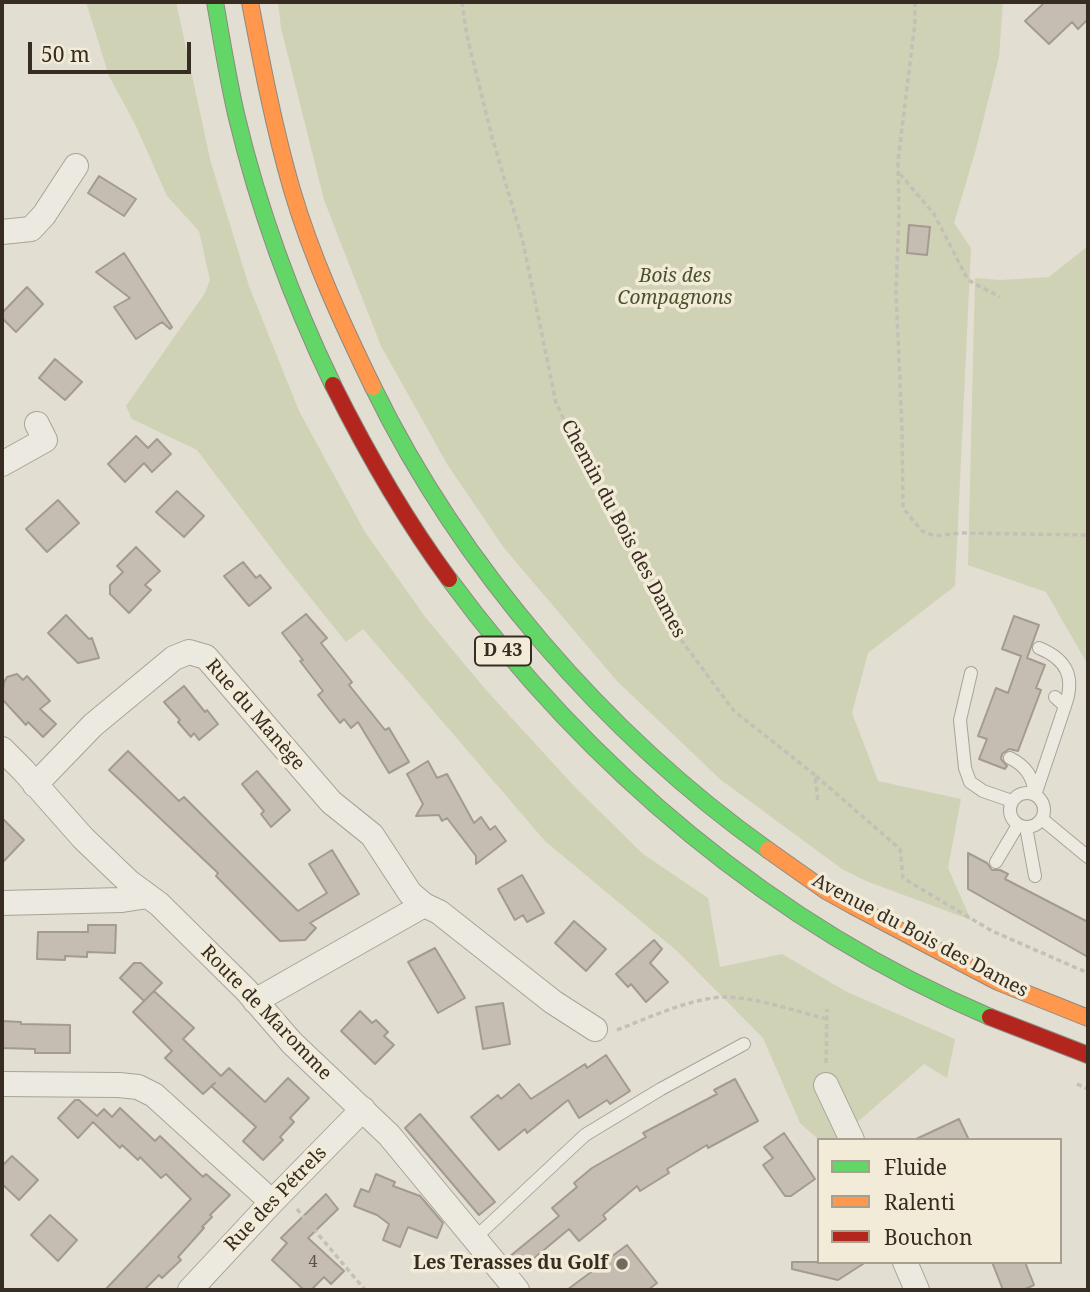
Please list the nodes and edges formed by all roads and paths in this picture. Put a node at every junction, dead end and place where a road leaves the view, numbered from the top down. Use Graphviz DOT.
graph roads {
  1 [pos="215,2"];
  2 [pos="250,2"];
  3 [pos="462,2"];
  4 [pos="915,2"];
  5 [pos="76,166"];
  6 [pos="898,173"];
  7 [pos="2,232"];
  8 [pos="1000,297"];
  9 [pos="37,424"];
  10 [pos="2,464"];
  11 [pos="1088,535"];
  12 [pos="1039,648"];
  13 [pos="971,673"];
  14 [pos="2,749"];
  15 [pos="1010,758"];
  16 [pos="815,775"];
  17 [pos="34,785"];
  18 [pos="1035,795"];
  19 [pos="1012,802"];
  20 [pos="818,803"];
  21 [pos="1042,819"];
  22 [pos="1022,826"];
  23 [pos="1088,857"];
  24 [pos="996,862"];
  25 [pos="1035,876"];
  26 [pos="148,896"];
  27 [pos="2,903"];
  28 [pos="424,905"];
  29 [pos="1088,973"];
  30 [pos="255,1001"];
  31 [pos="827,1009"];
  32 [pos="1088,1018"];
  33 [pos="827,1019"];
  34 [pos="596,1029"];
  35 [pos="744,1044"];
  36 [pos="1088,1055"];
  37 [pos="2,1084"];
  38 [pos="826,1085"];
  39 [pos="363,1109"];
  40 [pos="851,1138"];
  41 [pos="277,1197"];
  42 [pos="475,1238"];
  43 [pos="906,1264"];
  44 [pos="190,1290"];
  45 [pos="365,1290"];
  46 [pos="517,1290"];
  47 [pos="917,1290"];
  1 -- 36 [label="highway, Avenue du Bois des Dames / D 43"];
  2 -- 32 [label="highway, Avenue du Bois des Dames / D 43"];
  3 -- 16 [label="path, Chemin du Bois des Dames"];
  4 -- 6 [label="path"];
  5 -- 7 [label="street"];
  6 -- 8 [label="path"];
  6 -- 11 [label="path"];
  9 -- 10 [label="street"];
  12 -- 18 [label="lane"];
  13 -- 19 [label="lane"];
  14 -- 17 [label="street, Route de Maromme"];
  15 -- 18 [label="lane"];
  16 -- 20 [label="path"];
  16 -- 29 [label="path, Chemin du Bois des Dames"];
  17 -- 26 [label="street, Route de Maromme"];
  17 -- 28 [label="street, Rue du Manège"];
  18 -- 19 [label="lane"];
  18 -- 21 [label="lane"];
  19 -- 22 [label="lane"];
  21 -- 22 [label="lane"];
  21 -- 23 [label="lane"];
  22 -- 24 [label="lane"];
  22 -- 25 [label="lane"];
  26 -- 27 [label="street"];
  26 -- 30 [label="street, Route de Maromme"];
  28 -- 30 [label="street"];
  28 -- 34 [label="street, Rue du Manège"];
  30 -- 39 [label="street, Route de Maromme"];
  31 -- 33 [label="path"];
  33 -- 34 [label="path"];
  33 -- 38 [label="path"];
  35 -- 42 [label="lane"];
  37 -- 41 [label="street"];
  38 -- 40 [label="street"];
  39 -- 41 [label="street, Rue des Pétrels"];
  39 -- 42 [label="street, Route de Maromme"];
  41 -- 44 [label="street, Rue des Pétrels"];
  41 -- 45 [label="path"];
  42 -- 46 [label="street, Route de Maromme"];
  43 -- 47 [label="street"];
}
